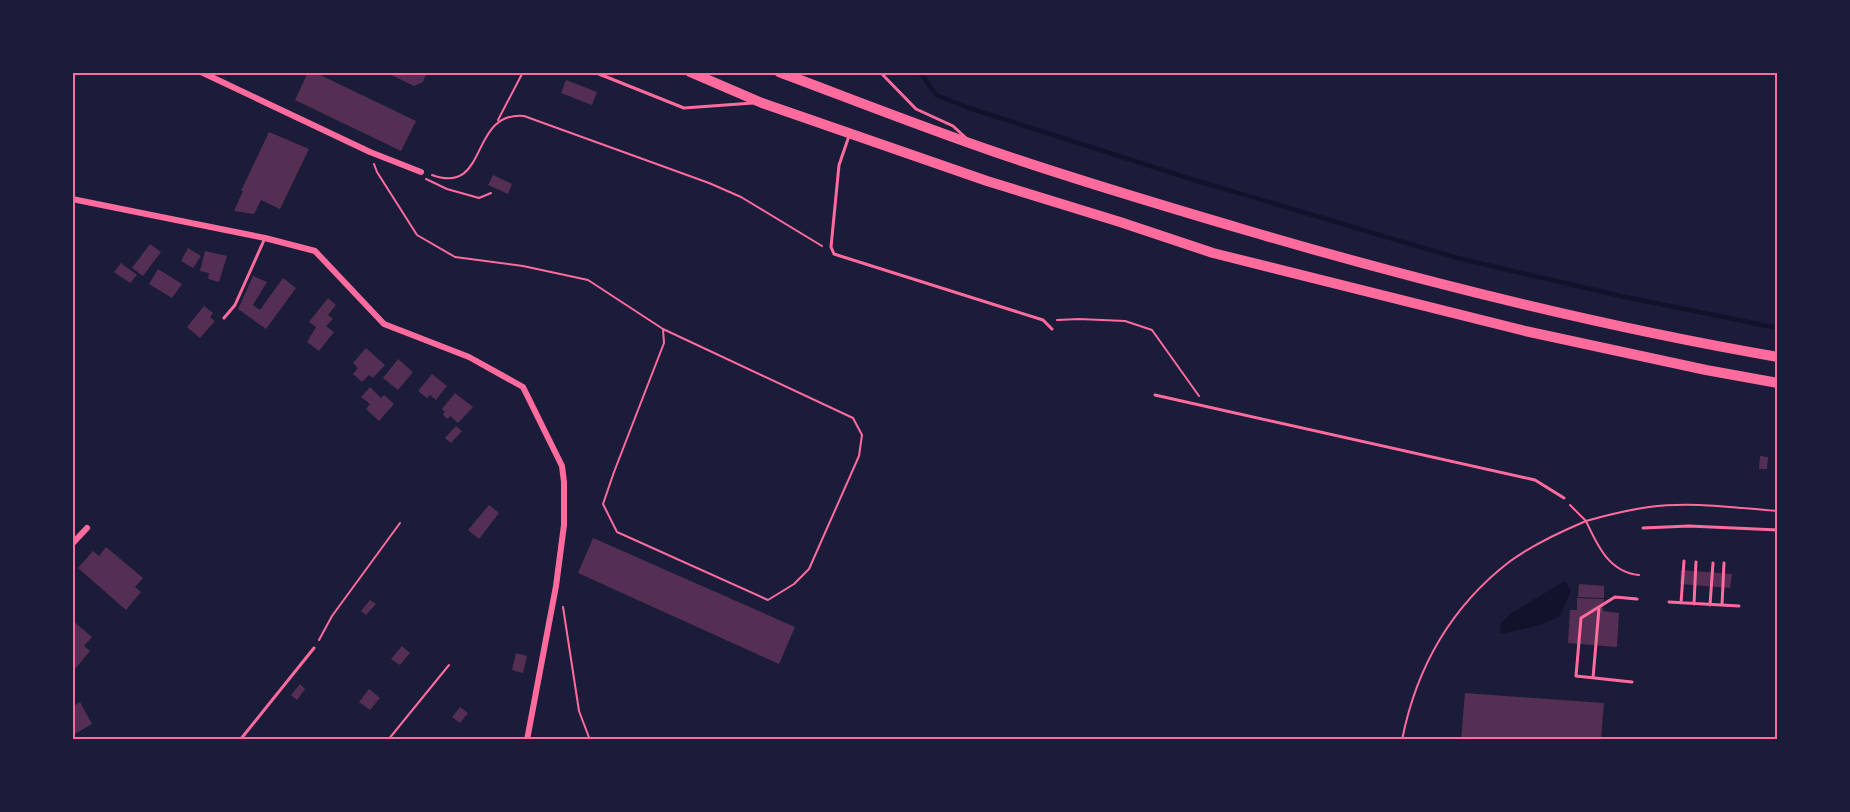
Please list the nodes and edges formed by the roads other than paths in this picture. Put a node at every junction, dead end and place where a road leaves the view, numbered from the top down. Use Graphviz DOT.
graph roads {
  1 [pos="201,72"];
  2 [pos="594,72"];
  3 [pos="690,72"];
  4 [pos="779,72"];
  5 [pos="880,72"];
  6 [pos="762,103"];
  7 [pos="850,133"];
  8 [pos="974,145"];
  9 [pos="418,171"];
  10 [pos="72,199"];
  11 [pos="265,238"];
  12 [pos="224,318"];
  13 [pos="1052,329"];
  14 [pos="1778,357"];
  15 [pos="1778,383"];
  16 [pos="1155,395"];
  17 [pos="1564,498"];
  18 [pos="87,528"];
  19 [pos="1643,528"];
  20 [pos="1778,530"];
  21 [pos="72,544"];
  22 [pos="1684,561"];
  23 [pos="1696,561"];
  24 [pos="1713,563"];
  25 [pos="1725,563"];
  26 [pos="1637,599"];
  27 [pos="1669,602"];
  28 [pos="1681,603"];
  29 [pos="1694,604"];
  30 [pos="1710,605"];
  31 [pos="1722,605"];
  32 [pos="1739,606"];
  33 [pos="1599,607"];
  34 [pos="314,648"];
  35 [pos="1593,678"];
  36 [pos="1632,681"];
  37 [pos="240,740"];
  38 [pos="527,740"];
  1 -- 9 [label="street"];
  2 -- 6 [label="lane"];
  3 -- 6 [label="main road"];
  4 -- 8 [label="main road"];
  5 -- 8 [label="lane"];
  6 -- 7 [label="main road"];
  7 -- 13 [label="lane"];
  7 -- 15 [label="main road"];
  8 -- 14 [label="main road"];
  10 -- 11 [label="street"];
  11 -- 12 [label="lane"];
  11 -- 38 [label="street"];
  16 -- 17 [label="lane"];
  18 -- 21 [label="street"];
  19 -- 20 [label="lane"];
  22 -- 28 [label="lane"];
  23 -- 29 [label="lane"];
  24 -- 30 [label="lane"];
  25 -- 31 [label="lane"];
  26 -- 33 [label="lane"];
  27 -- 28 [label="lane"];
  28 -- 29 [label="lane"];
  29 -- 30 [label="lane"];
  30 -- 31 [label="lane"];
  31 -- 32 [label="lane"];
  33 -- 35 [label="lane"];
  33 -- 35 [label="lane"];
  34 -- 37 [label="lane"];
  35 -- 36 [label="lane"];
}
